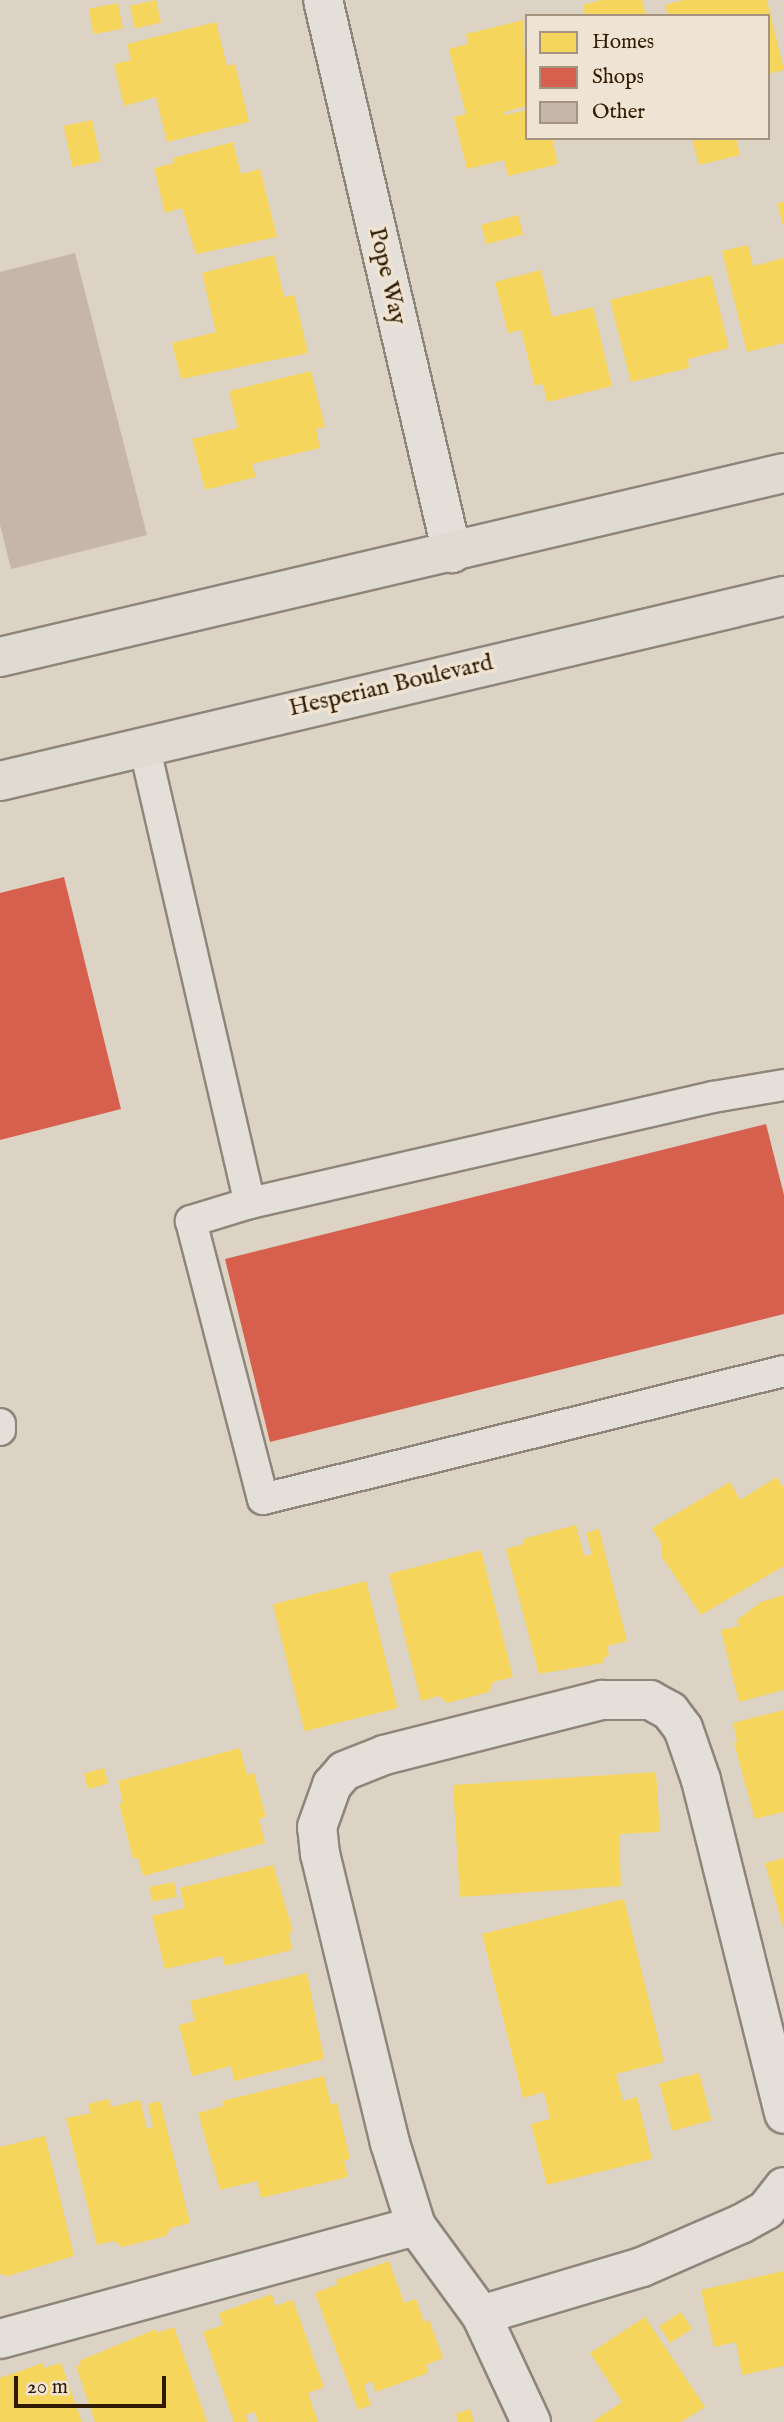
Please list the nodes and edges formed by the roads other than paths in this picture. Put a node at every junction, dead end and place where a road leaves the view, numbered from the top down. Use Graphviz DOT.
graph roads {
  1 [pos="323,0"];
  2 [pos="784,472"];
  3 [pos="452,553"];
  4 [pos="784,596"];
  5 [pos="0,657"];
  6 [pos="144,745"];
  7 [pos="0,781"];
  8 [pos="784,1085"];
  9 [pos="250,1203"];
  10 [pos="784,1371"];
  11 [pos="0,1424"];
  12 [pos="0,1430"];
  13 [pos="784,2115"];
  14 [pos="784,2187"];
  15 [pos="416,2225"];
  16 [pos="481,2315"];
  17 [pos="0,2339"];
  18 [pos="531,2422"];
  1 -- 3 [label="street, Pope Way"];
  2 -- 3 [label="main road"];
  3 -- 5 [label="main road"];
  4 -- 6 [label="main road, Hesperian Boulevard"];
  6 -- 7 [label="main road, Hesperian Boulevard"];
  6 -- 9 [label="lane"];
  8 -- 9 [label="lane"];
  9 -- 10 [label="lane"];
  11 -- 12 [label="lane"];
  13 -- 15 [label="street"];
  14 -- 16 [label="street"];
  15 -- 16 [label="street"];
  15 -- 17 [label="street"];
  16 -- 18 [label="street"];
}
